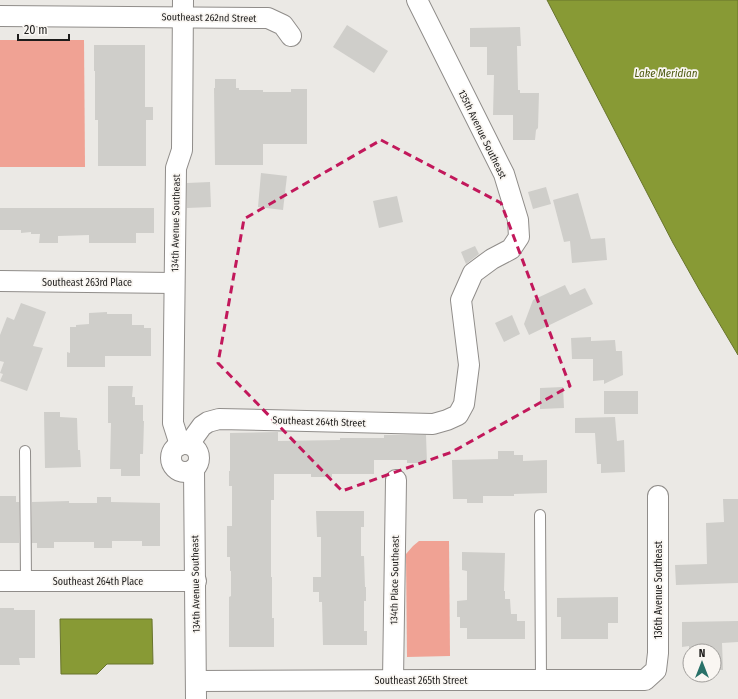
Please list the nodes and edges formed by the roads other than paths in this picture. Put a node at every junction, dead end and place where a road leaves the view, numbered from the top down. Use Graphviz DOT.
graph roads {
  1 [pos="417,0"];
  2 [pos="183,8"];
  3 [pos="0,16"];
  4 [pos="291,36"];
  5 [pos="0,281"];
  6 [pos="174,282"];
  7 [pos="458,415"];
  8 [pos="184,445"];
  9 [pos="25,451"];
  10 [pos="396,480"];
  11 [pos="658,496"];
  12 [pos="540,515"];
  13 [pos="0,581"];
  14 [pos="26,581"];
  15 [pos="196,581"];
  16 [pos="393,680"];
  17 [pos="540,680"];
  18 [pos="645,680"];
  19 [pos="196,690"];
  1 -- 7 [label="street, 135th Avenue Southeast"];
  2 -- 3 [label="street, Southeast 262nd Street"];
  2 -- 4 [label="street, Southeast 262nd Street"];
  2 -- 6 [label="street, 134th Avenue Southeast"];
  5 -- 6 [label="street, Southeast 263rd Place"];
  6 -- 8 [label="street, 134th Avenue Southeast"];
  7 -- 8 [label="street, Southeast 264th Street"];
  8 -- 15 [label="street, 134th Avenue Southeast"];
  9 -- 14 [label="lane"];
  10 -- 16 [label="street, 134th Place Southeast"];
  11 -- 18 [label="street, 136th Avenue Southeast"];
  12 -- 17 [label="lane"];
  13 -- 14 [label="street, Southeast 264th Place"];
  14 -- 15 [label="street, Southeast 264th Place"];
  15 -- 19 [label="street, 134th Avenue Southeast"];
  16 -- 17 [label="street, Southeast 265th Street"];
  16 -- 19 [label="street, Southeast 265th Street"];
  17 -- 18 [label="street, Southeast 265th Street"];
}
